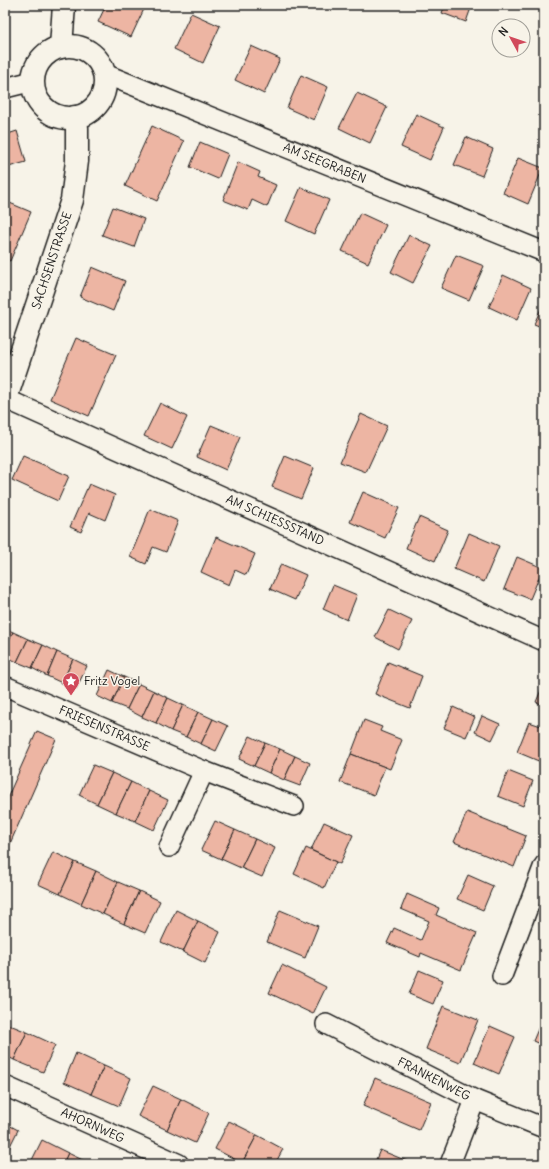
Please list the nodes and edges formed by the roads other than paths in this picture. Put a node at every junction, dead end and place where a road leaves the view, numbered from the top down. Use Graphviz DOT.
graph roads {
  1 [pos="64,5"];
  2 [pos="61,47"];
  3 [pos="105,74"];
  4 [pos="33,81"];
  5 [pos="5,88"];
  6 [pos="75,117"];
  7 [pos="544,252"];
  8 [pos="5,400"];
  9 [pos="544,641"];
  10 [pos="5,686"];
  11 [pos="204,771"];
  12 [pos="294,806"];
  13 [pos="169,847"];
  14 [pos="544,865"];
  15 [pos="502,976"];
  16 [pos="326,1024"];
  17 [pos="5,1086"];
  18 [pos="475,1100"];
  19 [pos="544,1128"];
  20 [pos="179,1164"];
  21 [pos="450,1164"];
  1 -- 2 [label="street"];
  2 -- 3 [label="street"];
  2 -- 4 [label="street"];
  3 -- 6 [label="street"];
  3 -- 7 [label="street, AM SEEGRABEN"];
  4 -- 5 [label="street"];
  4 -- 6 [label="street"];
  6 -- 8 [label="street, SACHSENSTRASSE"];
  8 -- 9 [label="street, AM SCHIESSSTAND"];
  10 -- 11 [label="street, FRIESENSTRASSE"];
  11 -- 12 [label="street, FRIESENSTRASSE"];
  11 -- 13 [label="street"];
  14 -- 15 [label="street"];
  16 -- 18 [label="street, FRANKENWEG"];
  17 -- 20 [label="street, AHORNWEG"];
  18 -- 19 [label="street, FRANKENWEG"];
  18 -- 21 [label="street"];
}
